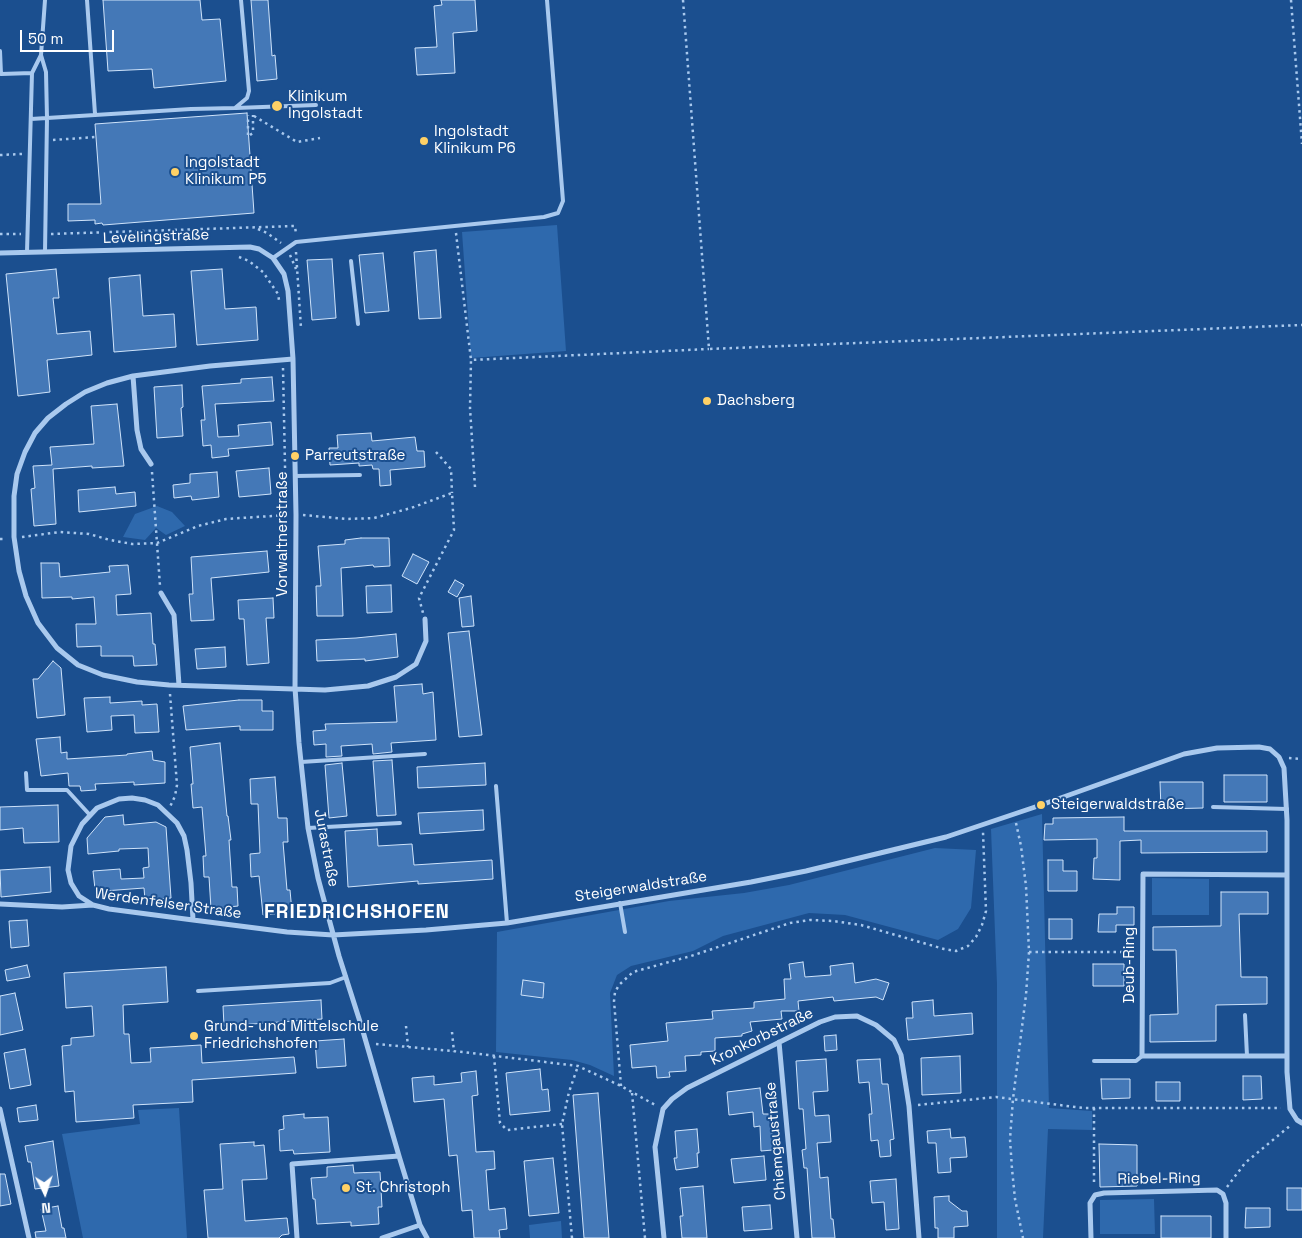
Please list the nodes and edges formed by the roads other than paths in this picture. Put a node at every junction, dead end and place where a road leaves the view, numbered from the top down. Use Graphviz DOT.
graph roads {
  1 [pos="45,0"];
  2 [pos="87,0"];
  3 [pos="241,0"];
  4 [pos="547,0"];
  5 [pos="0,51"];
  6 [pos="41,55"];
  7 [pos="32,73"];
  8 [pos="1,74"];
  9 [pos="247,98"];
  10 [pos="316,105"];
  11 [pos="236,108"];
  12 [pos="252,108"];
  13 [pos="95,114"];
  14 [pos="47,118"];
  15 [pos="31,119"];
  16 [pos="27,252"];
  17 [pos="45,252"];
  18 [pos="0,253"];
  19 [pos="274,258"];
  20 [pos="351,260"];
  21 [pos="358,324"];
  22 [pos="293,359"];
  23 [pos="133,376"];
  24 [pos="151,464"];
  25 [pos="360,475"];
  26 [pos="295,476"];
  27 [pos="161,593"];
  28 [pos="425,619"];
  29 [pos="180,686"];
  30 [pos="295,688"];
  31 [pos="425,754"];
  32 [pos="301,762"];
  33 [pos="26,773"];
  34 [pos="496,786"];
  35 [pos="1213,807"];
  36 [pos="1286,808"];
  37 [pos="90,814"];
  38 [pos="400,823"];
  39 [pos="308,828"];
  40 [pos="1287,875"];
  41 [pos="620,903"];
  42 [pos="0,904"];
  43 [pos="93,905"];
  44 [pos="193,920"];
  45 [pos="507,923"];
  46 [pos="625,932"];
  47 [pos="334,934"];
  48 [pos="346,976"];
  49 [pos="198,991"];
  50 [pos="1245,1015"];
  51 [pos="779,1042"];
  52 [pos="1142,1056"];
  53 [pos="1247,1056"];
  54 [pos="1287,1056"];
  55 [pos="1094,1060"];
  56 [pos="0,1109"];
  57 [pos="1302,1123"];
  58 [pos="399,1156"];
  59 [pos="420,1225"];
  60 [pos="29,1238"];
  61 [pos="297,1238"];
  62 [pos="382,1238"];
  63 [pos="427,1238"];
  64 [pos="664,1238"];
  65 [pos="797,1238"];
  66 [pos="919,1238"];
  67 [pos="1091,1238"];
  68 [pos="1226,1238"];
  1 -- 6 [label="lane"];
  2 -- 13 [label="lane"];
  3 -- 9 [label="lane"];
  4 -- 19 [label="lane"];
  5 -- 8 [label="lane"];
  6 -- 7 [label="lane"];
  6 -- 14 [label="lane"];
  7 -- 8 [label="lane"];
  7 -- 15 [label="lane"];
  9 -- 11 [label="lane"];
  9 -- 12 [label="lane"];
  10 -- 12 [label="lane"];
  11 -- 12 [label="lane"];
  11 -- 13 [label="lane"];
  13 -- 14 [label="lane"];
  14 -- 15 [label="lane"];
  14 -- 17 [label="lane"];
  15 -- 16 [label="lane"];
  16 -- 17 [label="street, Levelingstraße"];
  16 -- 18 [label="street, Levelingstraße"];
  17 -- 19 [label="street, Levelingstraße"];
  19 -- 22 [label="street, Vorwaltnerstraße"];
  20 -- 21 [label="lane"];
  22 -- 23 [label="street"];
  22 -- 26 [label="street, Vorwaltnerstraße"];
  23 -- 24 [label="street"];
  23 -- 29 [label="street"];
  25 -- 26 [label="lane"];
  26 -- 30 [label="street, Vorwaltnerstraße"];
  27 -- 29 [label="street"];
  28 -- 30 [label="street"];
  29 -- 30 [label="street"];
  30 -- 32 [label="street, Jurastraße"];
  31 -- 32 [label="lane"];
  32 -- 39 [label="street, Jurastraße"];
  33 -- 37 [label="lane"];
  34 -- 45 [label="lane"];
  35 -- 36 [label="lane"];
  36 -- 40 [label="street"];
  36 -- 41 [label="street, Steigerwaldstraße"];
  37 -- 43 [label="street"];
  37 -- 44 [label="street"];
  38 -- 39 [label="lane"];
  39 -- 47 [label="street, Jurastraße"];
  40 -- 52 [label="street, Deub-Ring"];
  40 -- 54 [label="street"];
  41 -- 45 [label="street, Steigerwaldstraße"];
  41 -- 46 [label="lane"];
  42 -- 43 [label="street, Werdenfelser Straße"];
  43 -- 44 [label="street, Werdenfelser Straße"];
  44 -- 47 [label="street, Werdenfelser Straße"];
  45 -- 47 [label="street, Steigerwaldstraße"];
  47 -- 48 [label="street, Jurastraße"];
  48 -- 49 [label="lane"];
  48 -- 58 [label="street, Jurastraße"];
  50 -- 53 [label="lane"];
  51 -- 64 [label="street, Kronkorbstraße"];
  51 -- 65 [label="street, Chiemgaustraße"];
  51 -- 66 [label="street, Kronkorbstraße"];
  52 -- 53 [label="street"];
  52 -- 55 [label="lane"];
  53 -- 54 [label="street"];
  54 -- 57 [label="street"];
  56 -- 60 [label="street"];
  58 -- 59 [label="street, Jurastraße"];
  58 -- 61 [label="street"];
  59 -- 62 [label="street"];
  59 -- 63 [label="street, Jurastraße"];
  67 -- 68 [label="street, Riebel-Ring"];
}
